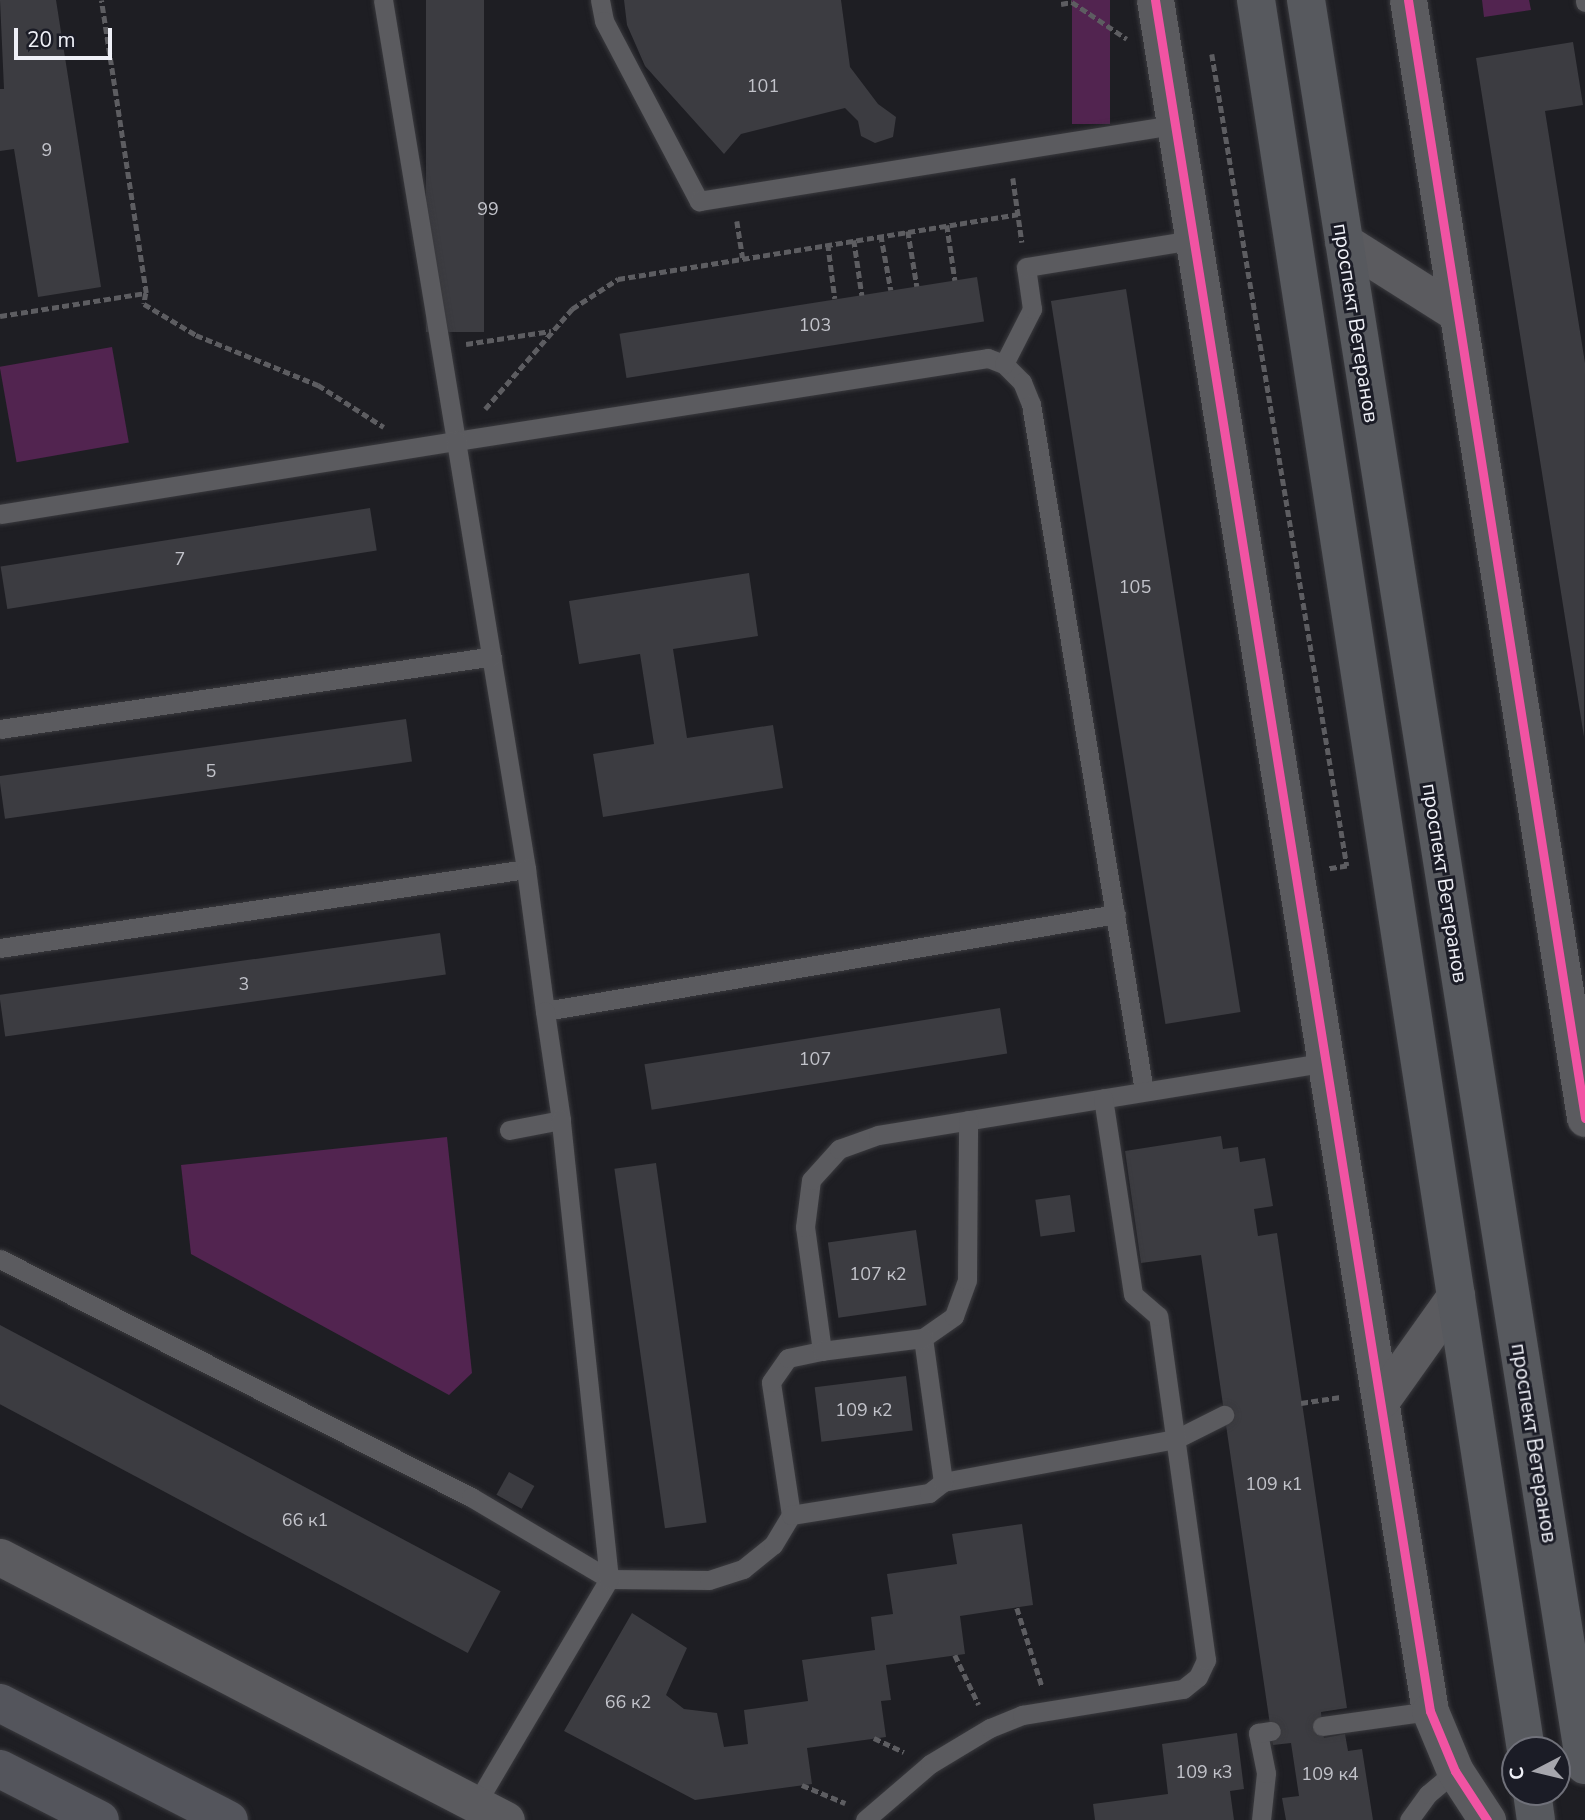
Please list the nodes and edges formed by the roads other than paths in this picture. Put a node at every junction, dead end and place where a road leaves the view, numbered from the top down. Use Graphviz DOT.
graph roads {
  1 [pos="383,0"];
  2 [pos="600,0"];
  3 [pos="1155,0"];
  4 [pos="1256,0"];
  5 [pos="1306,0"];
  6 [pos="1408,0"];
  7 [pos="1174,125"];
  8 [pos="1193,240"];
  9 [pos="1343,241"];
  10 [pos="1457,313"];
  11 [pos="1004,364"];
  12 [pos="456,441"];
  13 [pos="0,514"];
  14 [pos="492,656"];
  15 [pos="0,729"];
  16 [pos="526,869"];
  17 [pos="1116,914"];
  18 [pos="0,948"];
  19 [pos="545,1011"];
  20 [pos="1578,1025"];
  21 [pos="1324,1063"];
  22 [pos="1144,1091"];
  23 [pos="1103,1098"];
  24 [pos="1585,1118"];
  25 [pos="561,1120"];
  26 [pos="968,1120"];
  27 [pos="509,1130"];
  28 [pos="0,1259"];
  29 [pos="1455,1295"];
  30 [pos="923,1338"];
  31 [pos="822,1351"];
  32 [pos="1382,1399"];
  33 [pos="1224,1415"];
  34 [pos="1176,1439"];
  35 [pos="943,1482"];
  36 [pos="791,1515"];
  37 [pos="0,1557"];
  38 [pos="609,1579"];
  39 [pos="0,1703"];
  40 [pos="1430,1711"];
  41 [pos="1322,1726"];
  42 [pos="1271,1731"];
  43 [pos="1523,1736"];
  44 [pos="1585,1765"];
  45 [pos="0,1769"];
  46 [pos="1455,1771"];
  47 [pos="491,1812"];
  48 [pos="867,1816"];
  49 [pos="100,1820"];
  50 [pos="229,1820"];
  51 [pos="1261,1820"];
  52 [pos="1409,1820"];
  53 [pos="1487,1820"];
  1 -- 12 [label="lane"];
  2 -- 7 [label="lane"];
  3 -- 7 [label="street"];
  4 -- 29 [label="main road"];
  5 -- 9 [label="main road, проспект Ветеранов"];
  6 -- 10 [label="street"];
  7 -- 8 [label="street"];
  8 -- 11 [label="lane"];
  8 -- 21 [label="street"];
  9 -- 10 [label="street"];
  9 -- 44 [label="main road, проспект Ветеранов"];
  10 -- 20 [label="street"];
  11 -- 12 [label="lane"];
  11 -- 17 [label="lane"];
  12 -- 13 [label="lane"];
  12 -- 14 [label="lane"];
  14 -- 15 [label="lane"];
  14 -- 16 [label="lane"];
  16 -- 18 [label="lane"];
  16 -- 19 [label="lane"];
  17 -- 19 [label="lane"];
  17 -- 22 [label="lane"];
  19 -- 25 [label="lane"];
  20 -- 24 [label="street"];
  21 -- 22 [label="lane"];
  21 -- 32 [label="street"];
  22 -- 23 [label="lane"];
  23 -- 26 [label="lane"];
  23 -- 34 [label="lane"];
  25 -- 27 [label="lane"];
  25 -- 38 [label="lane"];
  26 -- 30 [label="lane"];
  26 -- 31 [label="lane"];
  28 -- 38 [label="lane"];
  29 -- 32 [label="street"];
  29 -- 43 [label="main road"];
  30 -- 31 [label="lane"];
  30 -- 35 [label="lane"];
  31 -- 36 [label="lane"];
  32 -- 40 [label="street"];
  33 -- 34 [label="lane"];
  34 -- 35 [label="lane"];
  34 -- 48 [label="lane"];
  35 -- 36 [label="lane"];
  36 -- 38 [label="lane"];
  37 -- 47 [label="street"];
  38 -- 47 [label="lane"];
  39 -- 50 [label="main road"];
  40 -- 41 [label="lane"];
  40 -- 46 [label="street"];
  42 -- 51 [label="lane"];
  45 -- 49 [label="main road"];
  46 -- 52 [label="lane"];
  46 -- 53 [label="street"];
}
